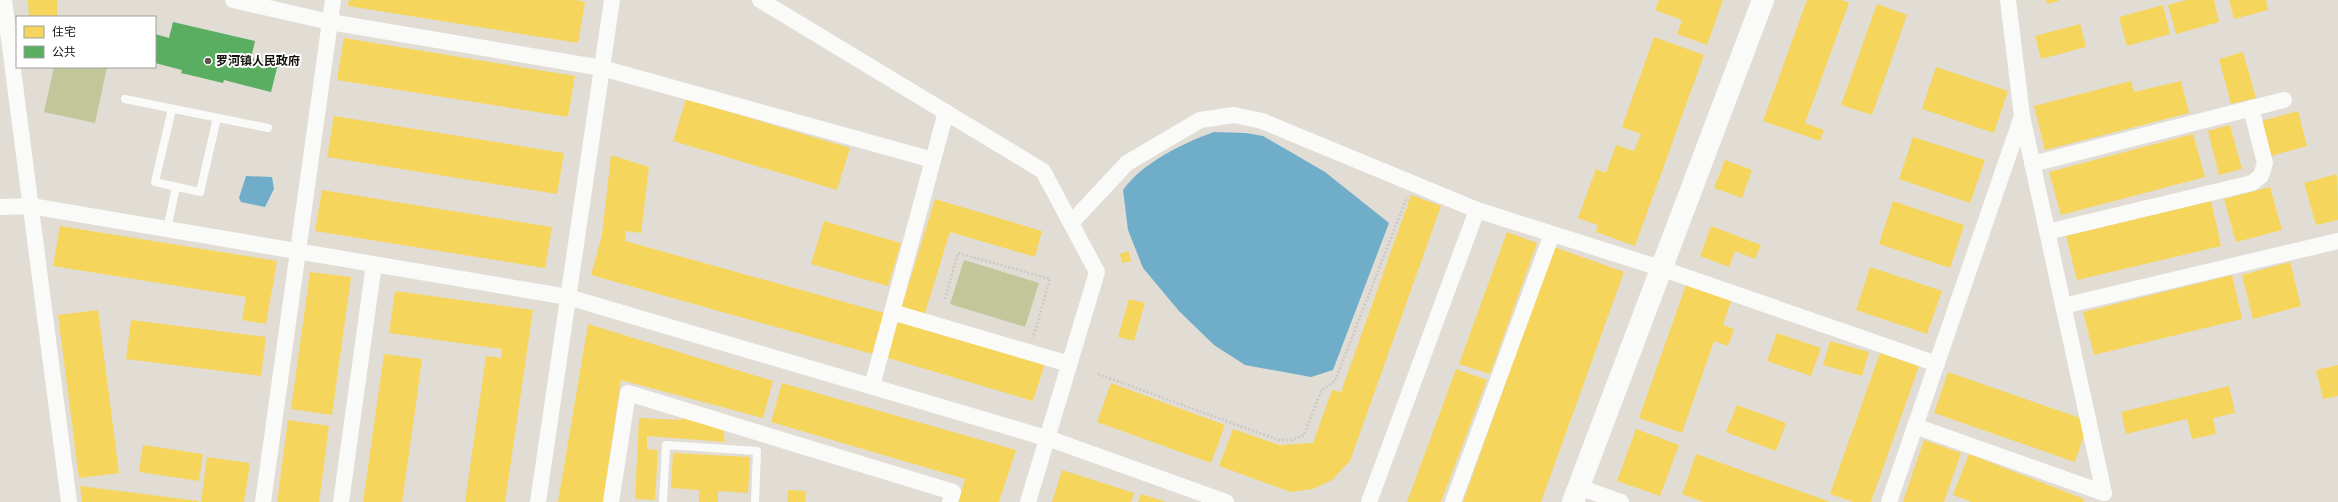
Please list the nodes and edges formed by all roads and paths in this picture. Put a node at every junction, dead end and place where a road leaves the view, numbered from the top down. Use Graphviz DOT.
graph roads {
  1 [pos="4,0"];
  2 [pos="233,0"];
  3 [pos="333,0"];
  4 [pos="612,0"];
  5 [pos="760,0"];
  6 [pos="1763,0"];
  7 [pos="2008,0"];
  8 [pos="330,22"];
  9 [pos="602,68"];
  10 [pos="125,99"];
  11 [pos="2284,100"];
  12 [pos="2251,108"];
  13 [pos="172,109"];
  14 [pos="946,112"];
  15 [pos="2022,116"];
  16 [pos="217,118"];
  17 [pos="268,128"];
  18 [pos="933,160"];
  19 [pos="2032,164"];
  20 [pos="1412,183"];
  21 [pos="176,187"];
  22 [pos="31,206"];
  23 [pos="0,207"];
  24 [pos="1477,210"];
  25 [pos="1071,223"];
  26 [pos="167,229"];
  27 [pos="2047,232"];
  28 [pos="1552,234"];
  29 [pos="2338,241"];
  30 [pos="298,251"];
  31 [pos="374,264"];
  32 [pos="1660,268"];
  33 [pos="568,297"];
  34 [pos="945,299"];
  35 [pos="2063,306"];
  36 [pos="892,312"];
  37 [pos="1029,353"];
  38 [pos="1069,364"];
  39 [pos="1937,364"];
  40 [pos="1098,374"];
  41 [pos="872,386"];
  42 [pos="1915,426"];
  43 [pos="1047,438"];
  44 [pos="1576,495"];
  45 [pos="69,502"];
  46 [pos="263,502"];
  47 [pos="341,502"];
  48 [pos="538,502"];
  49 [pos="611,502"];
  50 [pos="663,502"];
  51 [pos="755,502"];
  52 [pos="950,502"];
  53 [pos="1028,502"];
  54 [pos="1226,502"];
  55 [pos="1369,502"];
  56 [pos="1453,502"];
  57 [pos="1621,502"];
  58 [pos="1889,502"];
  1 -- 22 [label="street"];
  2 -- 8 [label="street"];
  3 -- 8 [label="street"];
  4 -- 9 [label="street"];
  5 -- 14 [label="street"];
  6 -- 32 [label="main road"];
  7 -- 15 [label="street"];
  8 -- 9 [label="street"];
  8 -- 30 [label="street"];
  9 -- 18 [label="street"];
  9 -- 33 [label="street"];
  10 -- 13 [label="lane"];
  11 -- 12 [label="street"];
  12 -- 19 [label="street"];
  12 -- 27 [label="street"];
  13 -- 16 [label="lane"];
  13 -- 21 [label="lane"];
  14 -- 18 [label="street"];
  14 -- 25 [label="street"];
  15 -- 19 [label="street"];
  15 -- 39 [label="street"];
  16 -- 17 [label="lane"];
  16 -- 21 [label="lane"];
  18 -- 36 [label="street"];
  19 -- 27 [label="street"];
  20 -- 24 [label="street"];
  20 -- 25 [label="street"];
  20 -- 40 [label="path"];
  21 -- 26 [label="lane"];
  22 -- 23 [label="street"];
  22 -- 26 [label="street"];
  22 -- 45 [label="street"];
  24 -- 28 [label="street"];
  24 -- 55 [label="street"];
  25 -- 38 [label="street"];
  26 -- 30 [label="street"];
  27 -- 35 [label="street"];
  28 -- 32 [label="street"];
  28 -- 56 [label="street"];
  29 -- 35 [label="street"];
  30 -- 31 [label="street"];
  30 -- 46 [label="street"];
  31 -- 33 [label="street"];
  31 -- 47 [label="street"];
  32 -- 39 [label="street"];
  32 -- 44 [label="main road"];
  33 -- 41 [label="street"];
  33 -- 48 [label="street"];
  34 -- 37 [label="path"];
  35 -- 42 [label="street"];
  36 -- 37 [label="street"];
  36 -- 41 [label="street"];
  37 -- 38 [label="street"];
  38 -- 43 [label="street"];
  39 -- 42 [label="street"];
  41 -- 43 [label="street"];
  42 -- 58 [label="street"];
  43 -- 53 [label="street"];
  43 -- 54 [label="street"];
  44 -- 57 [label="street"];
  49 -- 52 [label="street"];
  50 -- 51 [label="lane"];
}
